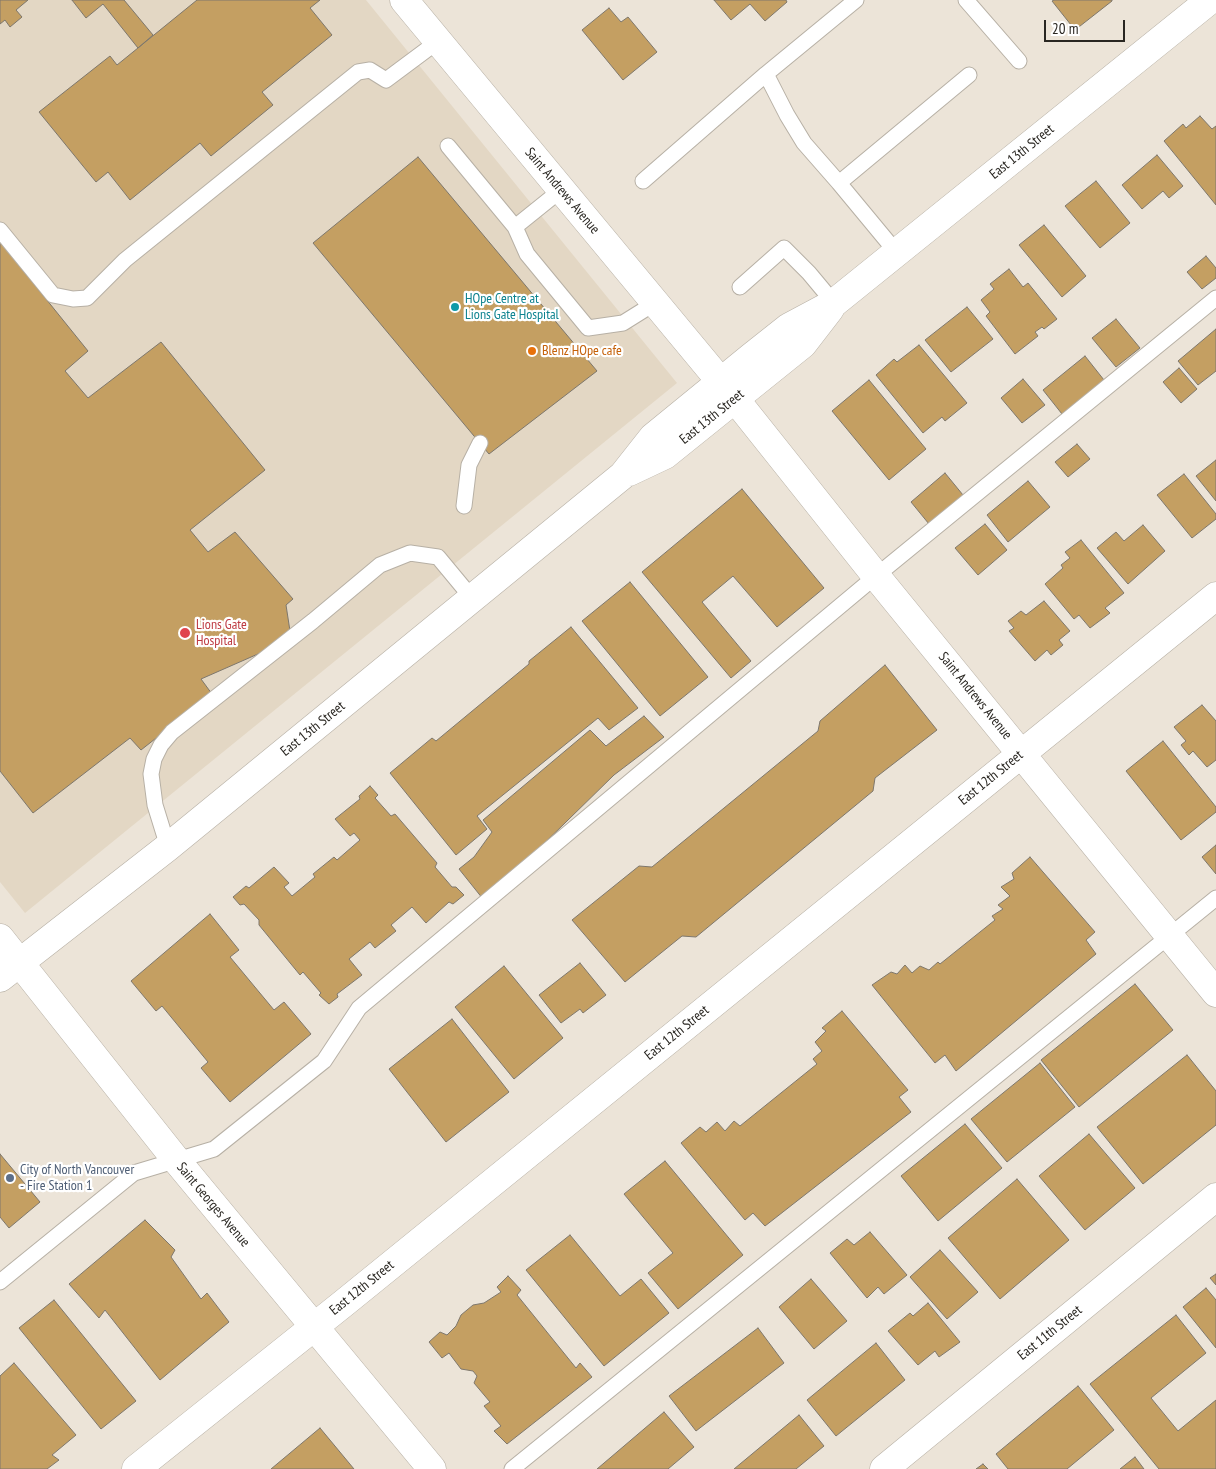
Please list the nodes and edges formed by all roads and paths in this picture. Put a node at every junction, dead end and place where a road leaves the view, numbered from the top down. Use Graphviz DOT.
graph roads {
  1 [pos="404,0"];
  2 [pos="856,0"];
  3 [pos="966,0"];
  4 [pos="1210,0"];
  5 [pos="437,42"];
  6 [pos="1019,61"];
  7 [pos="766,74"];
  8 [pos="969,75"];
  9 [pos="448,146"];
  10 [pos="643,181"];
  11 [pos="839,183"];
  12 [pos="561,190"];
  13 [pos="515,227"];
  14 [pos="0,230"];
  15 [pos="897,253"];
  16 [pos="740,287"];
  17 [pos="1216,298"];
  18 [pos="655,302"];
  19 [pos="834,303"];
  20 [pos="728,391"];
  21 [pos="480,443"];
  22 [pos="464,506"];
  23 [pos="876,576"];
  24 [pos="1216,596"];
  25 [pos="472,598"];
  26 [pos="1022,753"];
  27 [pos="168,847"];
  28 [pos="1216,898"];
  29 [pos="1169,935"];
  30 [pos="0,938"];
  31 [pos="10,970"];
  32 [pos="1216,993"];
  33 [pos="177,1161"];
  34 [pos="1216,1197"];
  35 [pos="0,1282"];
  36 [pos="314,1327"];
  37 [pos="136,1469"];
  38 [pos="432,1469"];
  39 [pos="512,1469"];
  40 [pos="884,1469"];
  1 -- 5 [label="street, Saint Andrews Avenue"];
  2 -- 7 [label="lane"];
  3 -- 6 [label="lane"];
  4 -- 15 [label="street, East 13th Street"];
  5 -- 12 [label="street, Saint Andrews Avenue"];
  5 -- 14 [label="lane"];
  7 -- 10 [label="lane"];
  7 -- 11 [label="lane"];
  8 -- 11 [label="lane"];
  9 -- 13 [label="lane"];
  11 -- 15 [label="lane"];
  12 -- 13 [label="lane"];
  12 -- 18 [label="street, Saint Andrews Avenue"];
  13 -- 18 [label="lane"];
  15 -- 19 [label="street, East 13th Street"];
  16 -- 19 [label="lane"];
  17 -- 23 [label="lane"];
  18 -- 20 [label="street, Saint Andrews Avenue"];
  19 -- 20 [label="street, East 13th Street"];
  20 -- 23 [label="street, Saint Andrews Avenue"];
  20 -- 25 [label="street, East 13th Street"];
  21 -- 22 [label="lane"];
  23 -- 26 [label="street, Saint Andrews Avenue"];
  23 -- 33 [label="lane"];
  24 -- 26 [label="street, East 12th Street"];
  25 -- 27 [label="street, East 13th Street"];
  25 -- 27 [label="lane"];
  26 -- 29 [label="street, Saint Andrews Avenue"];
  26 -- 36 [label="street, East 12th Street"];
  27 -- 31 [label="street, East 13th Street"];
  28 -- 29 [label="lane"];
  29 -- 32 [label="street, Saint Andrews Avenue"];
  29 -- 39 [label="lane"];
  30 -- 31 [label="street, Saint Georges Avenue"];
  31 -- 33 [label="street, Saint Georges Avenue"];
  33 -- 35 [label="lane"];
  33 -- 36 [label="street, Saint Georges Avenue"];
  34 -- 40 [label="street, East 11th Street"];
  36 -- 37 [label="street, East 12th Street"];
  36 -- 38 [label="street, Saint Georges Avenue"];
}
